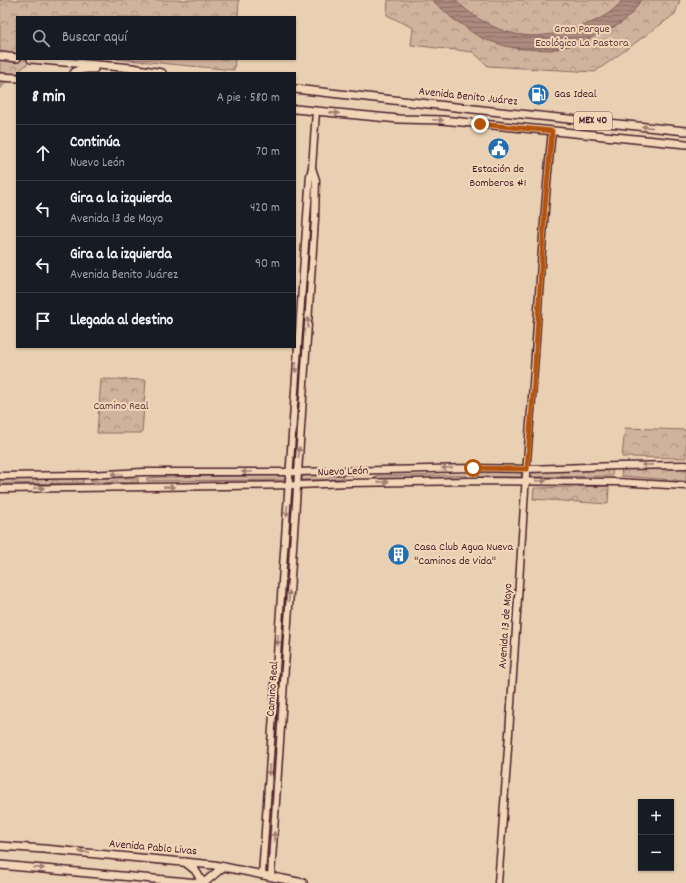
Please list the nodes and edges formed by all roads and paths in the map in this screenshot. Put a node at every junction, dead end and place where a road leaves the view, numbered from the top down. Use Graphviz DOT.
graph roads {
  1 [pos="0,56"];
  2 [pos="16,58"];
  3 [pos="42,60"];
  4 [pos="132,68"];
  5 [pos="75,72"];
  6 [pos="156,72"];
  7 [pos="0,77"];
  8 [pos="16,78"];
  9 [pos="296,89"];
  10 [pos="296,109"];
  11 [pos="316,111"];
  12 [pos="500,112"];
  13 [pos="499,126"];
  14 [pos="552,131"];
  15 [pos="686,131"];
  16 [pos="686,144"];
  17 [pos="312,168"];
  18 [pos="686,465"];
  19 [pos="527,469"];
  20 [pos="290,472"];
  21 [pos="298,472"];
  22 [pos="0,476"];
  23 [pos="526,481"];
  24 [pos="289,484"];
  25 [pos="297,485"];
  26 [pos="686,486"];
  27 [pos="0,489"];
  28 [pos="0,846"];
  29 [pos="184,862"];
  30 [pos="0,865"];
  31 [pos="223,867"];
  32 [pos="262,874"];
  33 [pos="271,876"];
  34 [pos="181,882"];
  35 [pos="198,883"];
  36 [pos="203,883"];
  37 [pos="303,883"];
  38 [pos="498,883"];
  1 -- 2 [label="main road"];
  3 -- 4 [label="main road"];
  4 -- 5 [label="main road"];
  4 -- 6 [label="main road"];
  7 -- 8 [label="main road"];
  9 -- 12 [label="main road, Avenida Benito Juárez / MEX 40"];
  10 -- 11 [label="main road, MEX 40"];
  11 -- 13 [label="main road, MEX 40, one-way"];
  11 -- 17 [label="street, Camino Real"];
  12 -- 13 [label="main road"];
  15 -- 12 [label="main road, Avenida Benito Juárez / MEX 40, one-way"];
  13 -- 14 [label="main road, MEX 40"];
  14 -- 16 [label="main road, MEX 40"];
  14 -- 19 [label="street, Avenida 13 de Mayo"];
  17 -- 20 [label="street, Camino Real, one-way"];
  21 -- 17 [label="street, Camino Real, one-way"];
  18 -- 19 [label="street, Nuevo León, one-way"];
  19 -- 21 [label="street, Nuevo León, one-way"];
  19 -- 23 [label="street, Avenida 13 de Mayo"];
  20 -- 21 [label="street, Nuevo León"];
  20 -- 22 [label="street, Nuevo León, one-way"];
  20 -- 24 [label="street, Camino Real"];
  21 -- 25 [label="street, Camino Real"];
  25 -- 23 [label="street, Nuevo León, one-way"];
  23 -- 26 [label="street, Nuevo León, one-way"];
  23 -- 38 [label="street, Avenida 13 de Mayo"];
  24 -- 25 [label="street, Nuevo León"];
  27 -- 24 [label="street, Nuevo León, one-way"];
  24 -- 32 [label="street, Camino Real, one-way"];
  33 -- 25 [label="street, Camino Real, one-way"];
  29 -- 28 [label="main road, Avenida Pablo Livas, one-way"];
  29 -- 31 [label="main road, Avenida Pablo Livas"];
  29 -- 36 [label="main road"];
  30 -- 34 [label="main road, one-way"];
  31 -- 32 [label="main road, Avenida Pablo Livas"];
  31 -- 36 [label="main road"];
  32 -- 33 [label="main road, Avenida Pablo Livas"];
  33 -- 37 [label="main road, Avenida Pablo Livas"];
  34 -- 35 [label="main road"];
}
